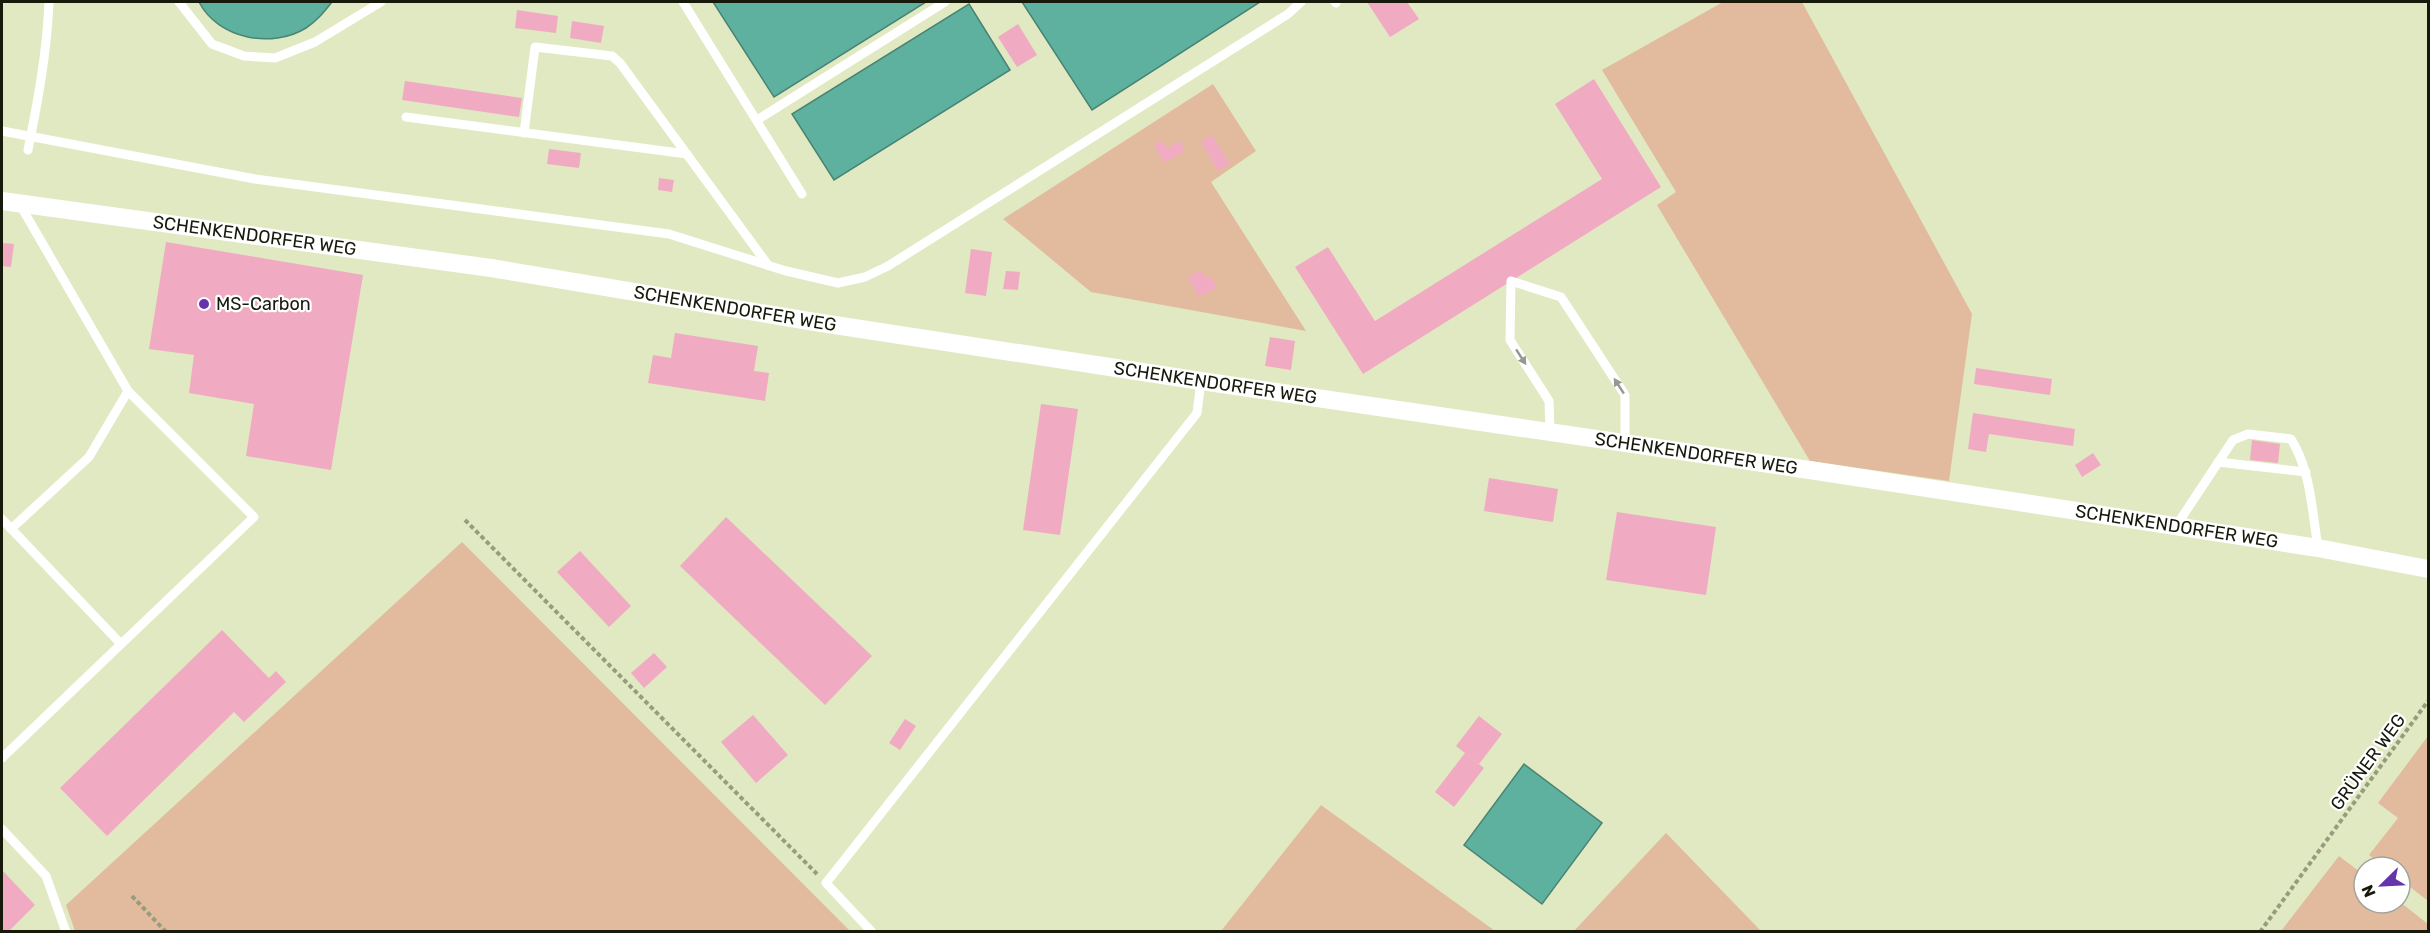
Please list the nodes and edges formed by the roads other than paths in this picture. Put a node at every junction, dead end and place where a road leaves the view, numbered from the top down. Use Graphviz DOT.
graph roads {
  1 [pos="49,2"];
  2 [pos="179,2"];
  3 [pos="381,2"];
  4 [pos="683,2"];
  5 [pos="945,2"];
  6 [pos="1301,2"];
  7 [pos="406,117"];
  8 [pos="757,120"];
  9 [pos="2,130"];
  10 [pos="524,133"];
  11 [pos="31,136"];
  12 [pos="28,150"];
  13 [pos="687,154"];
  14 [pos="802,194"];
  15 [pos="10,202"];
  16 [pos="768,265"];
  17 [pos="1201,381"];
  18 [pos="128,391"];
  19 [pos="1550,432"];
  20 [pos="1625,443"];
  21 [pos="2218,462"];
  22 [pos="2306,472"];
  23 [pos="2,519"];
  24 [pos="2176,526"];
  25 [pos="11,529"];
  26 [pos="2318,548"];
  27 [pos="2428,569"];
  28 [pos="121,644"];
  29 [pos="2,758"];
  30 [pos="2,829"];
  31 [pos="66,932"];
  32 [pos="872,932"];
  1 -- 11 [label="lane"];
  2 -- 3 [label="lane"];
  4 -- 8 [label="lane"];
  5 -- 8 [label="lane"];
  6 -- 16 [label="lane"];
  7 -- 10 [label="lane"];
  8 -- 14 [label="lane"];
  9 -- 11 [label="lane"];
  10 -- 13 [label="lane"];
  10 -- 13 [label="lane"];
  11 -- 12 [label="lane"];
  11 -- 16 [label="lane"];
  13 -- 16 [label="lane"];
  15 -- 17 [label="street, SCHENKENDORFER WEG"];
  15 -- 18 [label="lane"];
  17 -- 19 [label="street, SCHENKENDORFER WEG"];
  17 -- 32 [label="lane"];
  18 -- 25 [label="lane"];
  18 -- 28 [label="lane"];
  19 -- 20 [label="street, SCHENKENDORFER WEG"];
  20 -- 19 [label="lane, one-way"];
  20 -- 24 [label="street, SCHENKENDORFER WEG"];
  21 -- 22 [label="lane"];
  21 -- 22 [label="lane"];
  21 -- 24 [label="lane"];
  22 -- 26 [label="lane"];
  23 -- 25 [label="lane"];
  24 -- 26 [label="street, SCHENKENDORFER WEG"];
  25 -- 28 [label="lane"];
  26 -- 27 [label="street, SCHENKENDORFER WEG"];
  28 -- 29 [label="lane"];
  30 -- 31 [label="lane"];
}
